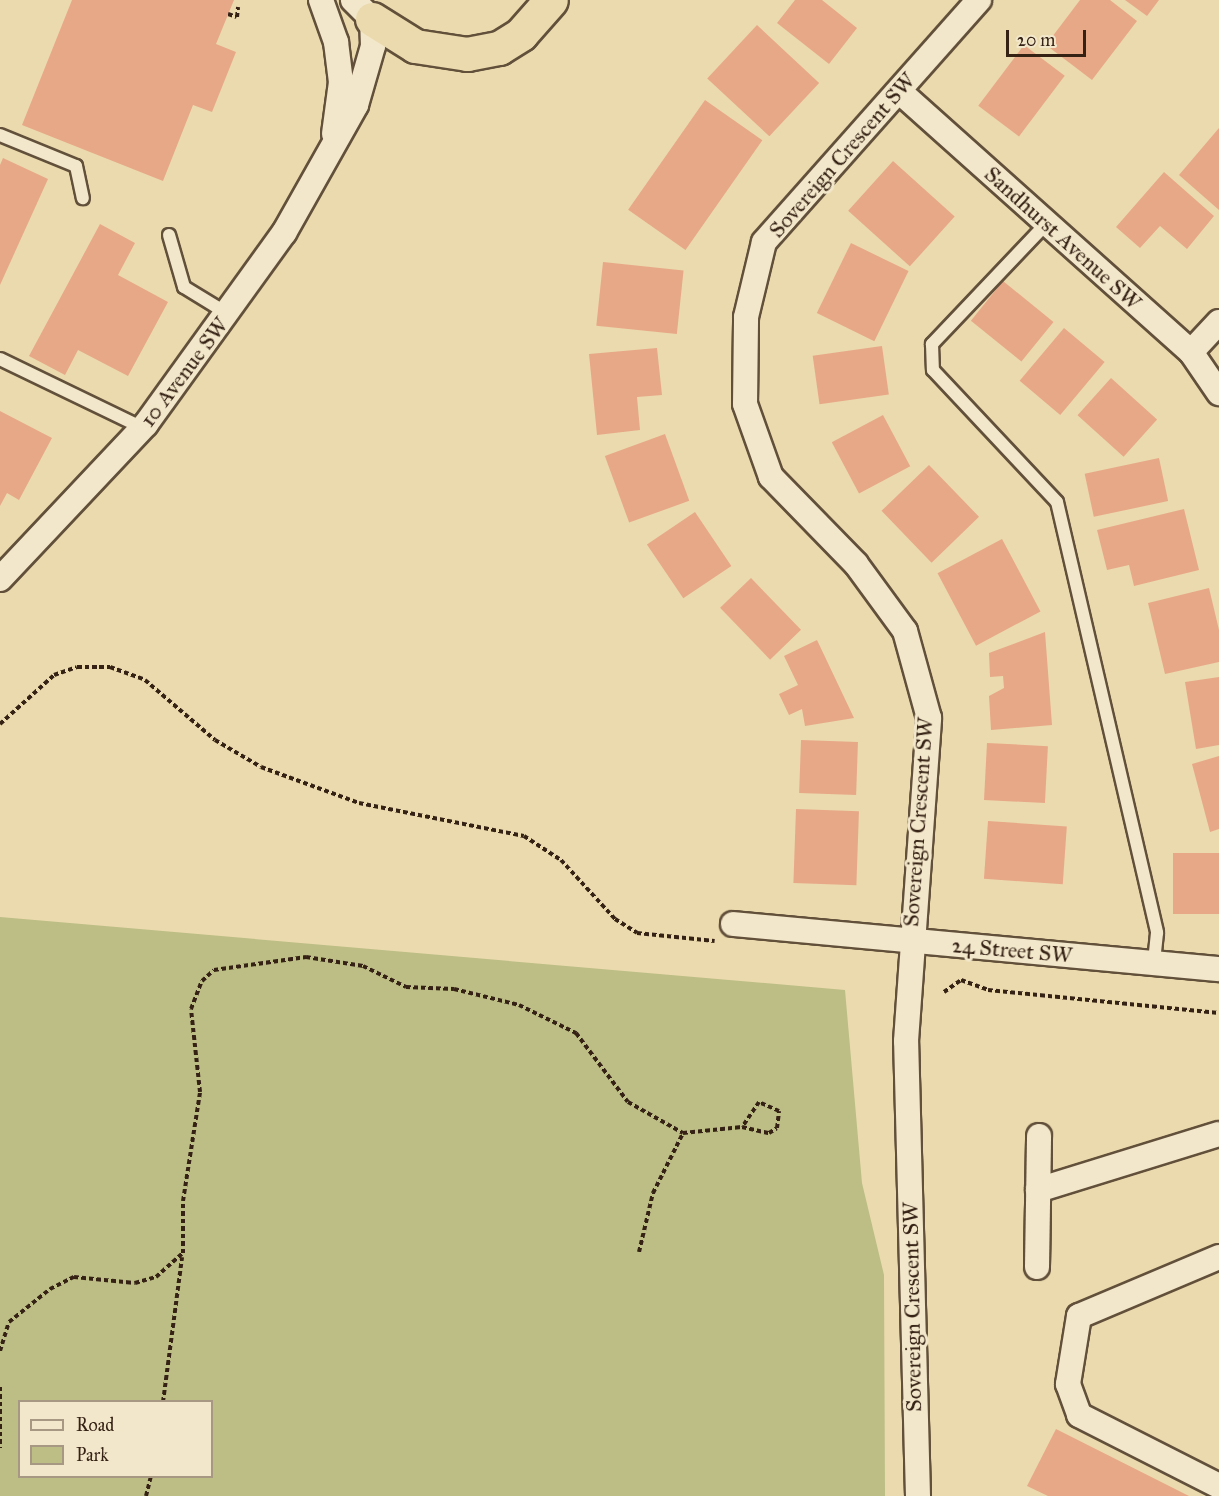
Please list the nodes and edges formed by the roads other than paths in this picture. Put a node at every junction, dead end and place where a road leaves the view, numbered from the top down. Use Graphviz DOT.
graph roads {
  1 [pos="321,0"];
  2 [pos="551,0"];
  3 [pos="979,0"];
  4 [pos="363,10"];
  5 [pos="899,91"];
  6 [pos="0,135"];
  7 [pos="333,139"];
  8 [pos="83,198"];
  9 [pos="1046,224"];
  10 [pos="169,235"];
  11 [pos="228,314"];
  12 [pos="1219,322"];
  13 [pos="1191,352"];
  14 [pos="0,359"];
  15 [pos="1219,393"];
  16 [pos="143,428"];
  17 [pos="0,579"];
  18 [pos="733,924"];
  19 [pos="910,940"];
  20 [pos="1154,963"];
  21 [pos="1219,969"];
  22 [pos="1219,1134"];
  23 [pos="1039,1136"];
  24 [pos="1038,1191"];
  25 [pos="1219,1257"];
  26 [pos="1037,1267"];
  27 [pos="1219,1486"];
  28 [pos="918,1496"];
  1 -- 7 [label="street, 10 Avenue SW"];
  2 -- 4 [label="highway"];
  3 -- 5 [label="street, Sovereign Crescent SW"];
  4 -- 7 [label="street, 10 Avenue SW"];
  5 -- 9 [label="street, Sandhurst Avenue SW"];
  5 -- 19 [label="street, Sovereign Crescent SW"];
  6 -- 8 [label="lane"];
  7 -- 11 [label="street, 10 Avenue SW"];
  9 -- 13 [label="street, Sandhurst Avenue SW"];
  9 -- 20 [label="lane"];
  10 -- 11 [label="lane"];
  11 -- 16 [label="street, 10 Avenue SW"];
  12 -- 13 [label="street"];
  13 -- 15 [label="street, Sandhurst Avenue SW"];
  14 -- 16 [label="lane"];
  16 -- 17 [label="street, 10 Avenue SW"];
  18 -- 19 [label="street, 24 Street SW"];
  19 -- 20 [label="street, 24 Street SW"];
  19 -- 28 [label="street, Sovereign Crescent SW"];
  20 -- 21 [label="street, 24 Street SW"];
  22 -- 24 [label="street"];
  23 -- 24 [label="street"];
  24 -- 26 [label="street"];
  25 -- 27 [label="street"];
}
